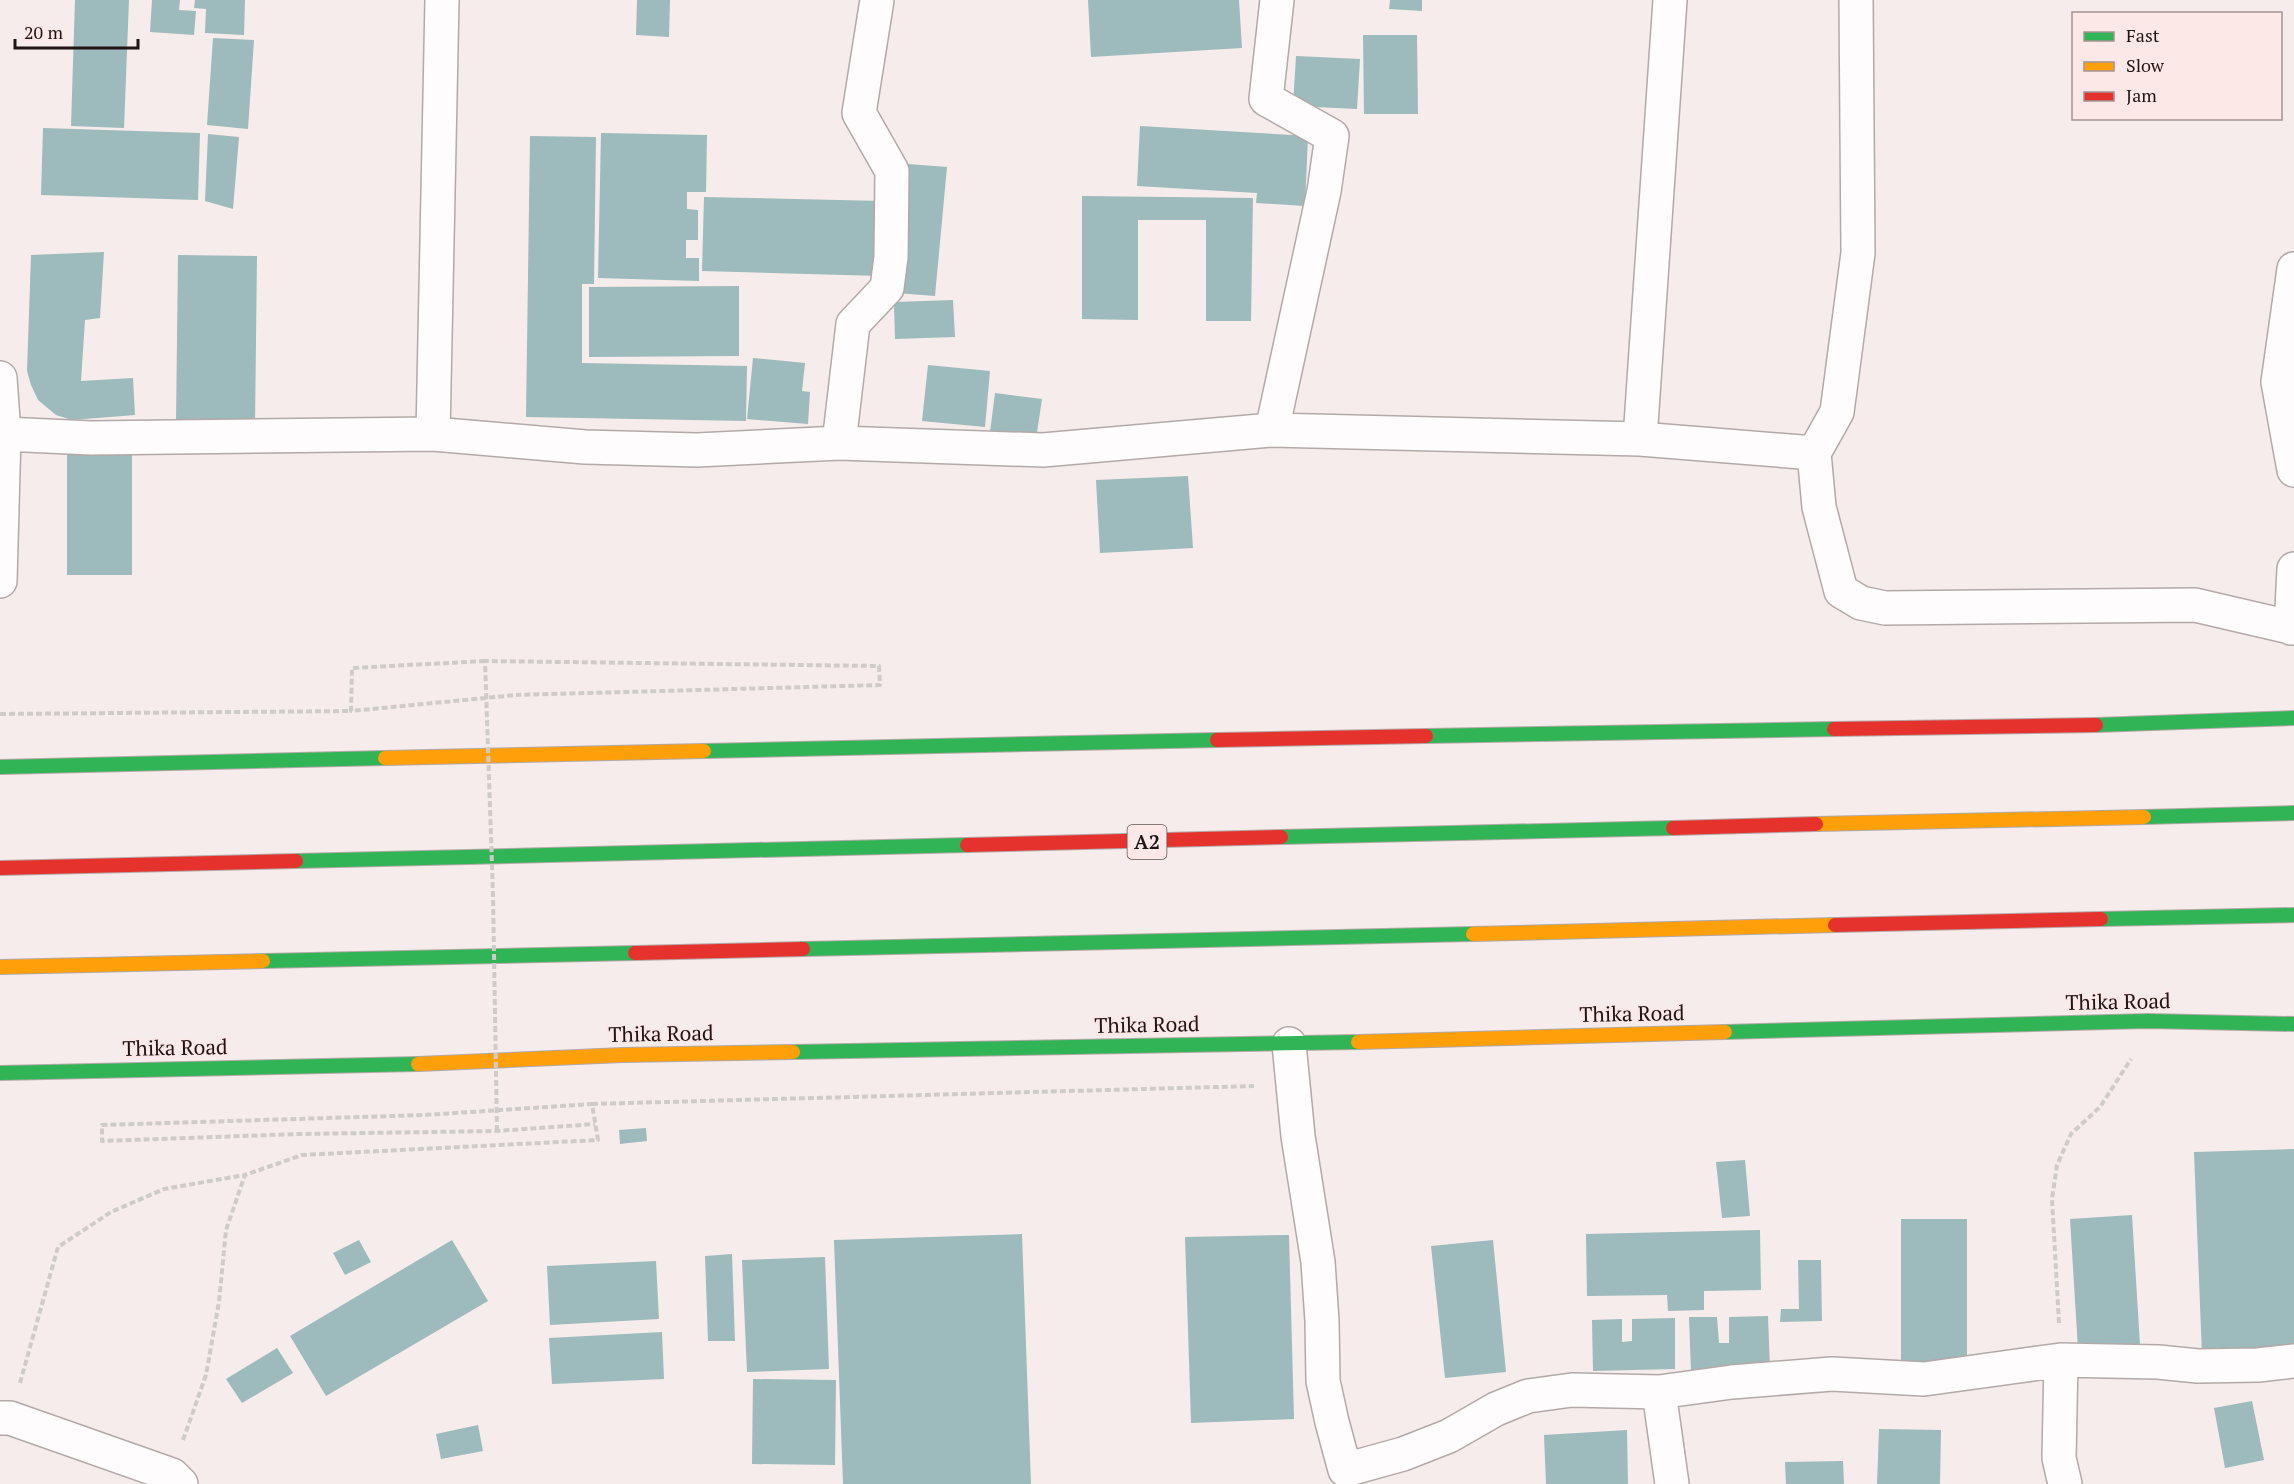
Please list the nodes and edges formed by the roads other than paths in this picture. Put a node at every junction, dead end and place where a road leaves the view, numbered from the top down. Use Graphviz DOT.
graph roads {
  1 [pos="442,0"];
  2 [pos="877,0"];
  3 [pos="1276,0"];
  4 [pos="1670,0"];
  5 [pos="1856,0"];
  6 [pos="2294,269"];
  7 [pos="0,378"];
  8 [pos="1272,430"];
  9 [pos="4,434"];
  10 [pos="433,434"];
  11 [pos="1640,439"];
  12 [pos="839,443"];
  13 [pos="1814,453"];
  14 [pos="2294,470"];
  15 [pos="2294,568"];
  16 [pos="0,581"];
  17 [pos="2293,628"];
  18 [pos="2294,718"];
  19 [pos="0,767"];
  20 [pos="2294,813"];
  21 [pos="0,868"];
  22 [pos="2294,915"];
  23 [pos="0,967"];
  24 [pos="2294,1024"];
  25 [pos="1289,1044"];
  26 [pos="0,1073"];
  27 [pos="2061,1360"];
  28 [pos="2294,1361"];
  29 [pos="1659,1392"];
  30 [pos="5,1418"];
  31 [pos="1348,1477"];
  32 [pos="176,1480"];
  33 [pos="1671,1484"];
  34 [pos="2065,1484"];
  1 -- 10 [label="street"];
  2 -- 12 [label="street"];
  3 -- 8 [label="street"];
  4 -- 11 [label="street"];
  5 -- 13 [label="street"];
  6 -- 14 [label="street"];
  7 -- 9 [label="street"];
  8 -- 11 [label="street"];
  8 -- 12 [label="street"];
  9 -- 10 [label="street"];
  9 -- 16 [label="street"];
  10 -- 12 [label="street"];
  11 -- 13 [label="street"];
  13 -- 17 [label="street"];
  15 -- 17 [label="street"];
  18 -- 19 [label="main road"];
  20 -- 21 [label="main road, A2"];
  22 -- 23 [label="main road"];
  24 -- 25 [label="main road, Thika Road"];
  25 -- 26 [label="main road, Thika Road"];
  25 -- 31 [label="street"];
  27 -- 28 [label="street"];
  27 -- 29 [label="street"];
  27 -- 34 [label="street"];
  29 -- 31 [label="street"];
  29 -- 33 [label="street"];
  30 -- 32 [label="street"];
}
